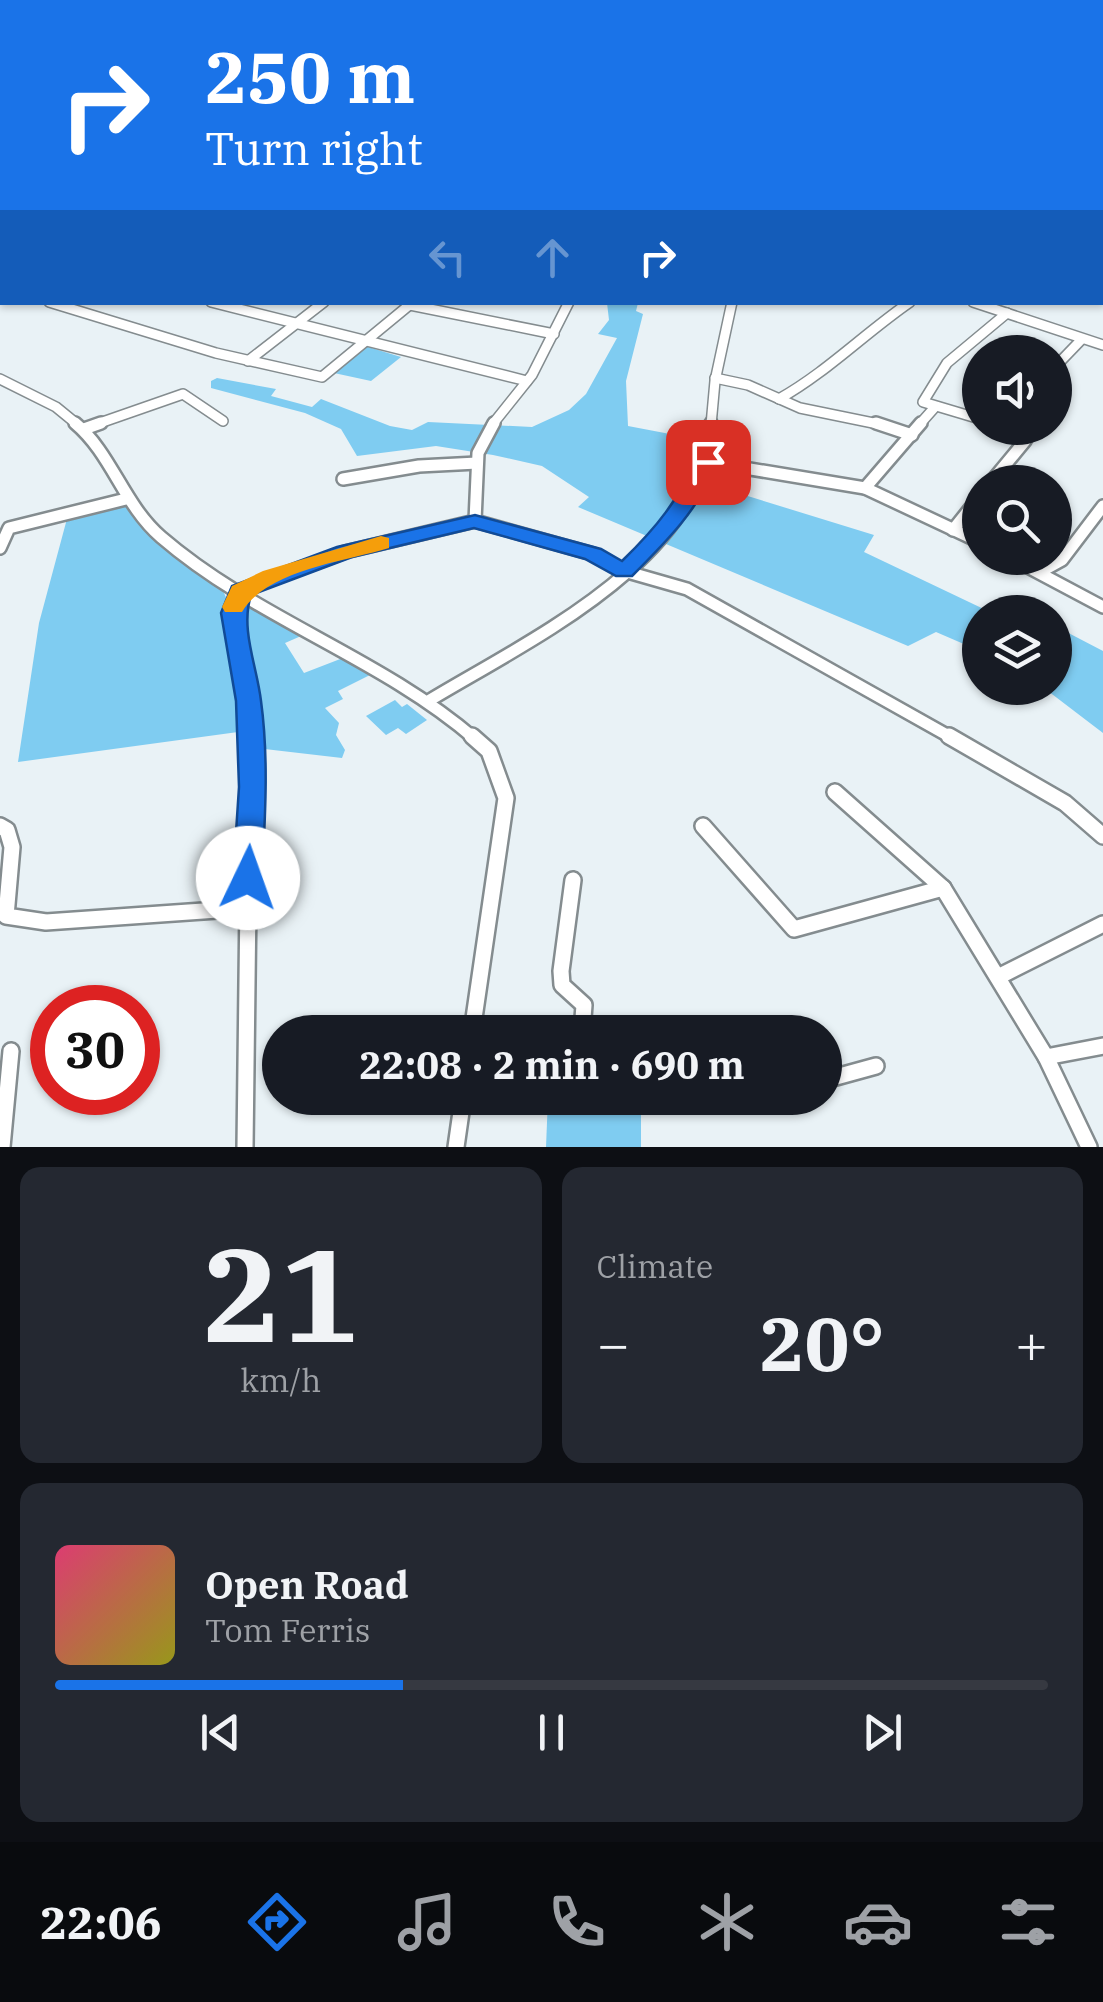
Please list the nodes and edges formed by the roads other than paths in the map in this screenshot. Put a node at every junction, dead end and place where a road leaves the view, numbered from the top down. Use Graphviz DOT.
graph roads {
  1 [pos="58,305"];
  2 [pos="79,305"];
  3 [pos="222,305"];
  4 [pos="320,305"];
  5 [pos="410,305"];
  6 [pos="416,305"];
  7 [pos="568,305"];
  8 [pos="731,305"];
  9 [pos="906,305"];
  10 [pos="982,305"];
  11 [pos="72,309"];
  12 [pos="1007,313"];
  13 [pos="294,325"];
  14 [pos="554,334"];
  15 [pos="1081,340"];
  16 [pos="366,342"];
  17 [pos="1103,345"];
  18 [pos="1072,349"];
  19 [pos="248,362"];
  20 [pos="715,378"];
  21 [pos="0,379"];
  22 [pos="527,381"];
  23 [pos="779,399"];
  24 [pos="935,407"];
  25 [pos="962,414"];
  26 [pos="224,421"];
  27 [pos="84,430"];
  28 [pos="912,435"];
  29 [pos="1023,445"];
  30 [pos="708,462"];
  31 [pos="477,463"];
  32 [pos="1006,465"];
  33 [pos="343,479"];
  34 [pos="865,488"];
  35 [pos="126,500"];
  36 [pos="1103,506"];
  37 [pos="962,519"];
  38 [pos="475,522"];
  39 [pos="953,530"];
  40 [pos="962,534"];
  41 [pos="1072,547"];
  42 [pos="0,548"];
  43 [pos="624,571"];
  44 [pos="1049,575"];
  45 [pos="240,591"];
  46 [pos="1103,607"];
  47 [pos="430,700"];
  48 [pos="836,792"];
  49 [pos="0,826"];
  50 [pos="703,826"];
  51 [pos="1103,836"];
  52 [pos="573,880"];
  53 [pos="944,888"];
  54 [pos="246,908"];
  55 [pos="1103,924"];
  56 [pos="998,978"];
  57 [pos="474,1015"];
  58 [pos="583,1015"];
  59 [pos="1103,1046"];
  60 [pos="11,1052"];
  61 [pos="1046,1057"];
  62 [pos="876,1066"];
  63 [pos="842,1075"];
  64 [pos="460,1115"];
  65 [pos="2,1147"];
  66 [pos="244,1147"];
  67 [pos="456,1147"];
  68 [pos="1088,1147"];
  1 -- 11 [label="street"];
  2 -- 11 [label="street"];
  3 -- 13 [label="street"];
  4 -- 13 [label="street"];
  5 -- 16 [label="street"];
  6 -- 14 [label="street"];
  7 -- 14 [label="street"];
  8 -- 20 [label="street"];
  9 -- 23 [label="street"];
  10 -- 12 [label="street"];
  11 -- 19 [label="street"];
  12 -- 15 [label="street"];
  12 -- 24 [label="street"];
  13 -- 16 [label="street"];
  13 -- 19 [label="street"];
  14 -- 22 [label="street"];
  15 -- 17 [label="street"];
  15 -- 18 [label="street"];
  16 -- 19 [label="street"];
  16 -- 22 [label="street"];
  20 -- 23 [label="street"];
  20 -- 30 [label="street"];
  21 -- 27 [label="street"];
  22 -- 31 [label="street"];
  23 -- 28 [label="street"];
  24 -- 25 [label="street"];
  24 -- 28 [label="street"];
  26 -- 27 [label="street"];
  27 -- 35 [label="street"];
  28 -- 34 [label="street"];
  29 -- 32 [label="street"];
  30 -- 34 [label="street"];
  30 -- 43 [label="street"];
  31 -- 33 [label="street"];
  31 -- 38 [label="street"];
  34 -- 39 [label="street"];
  35 -- 42 [label="street"];
  35 -- 45 [label="street"];
  36 -- 41 [label="street"];
  37 -- 39 [label="street"];
  38 -- 43 [label="street"];
  38 -- 45 [label="street"];
  39 -- 40 [label="street"];
  43 -- 47 [label="street"];
  43 -- 51 [label="street"];
  44 -- 46 [label="street"];
  45 -- 47 [label="street"];
  45 -- 54 [label="street"];
  47 -- 57 [label="street"];
  48 -- 53 [label="street"];
  49 -- 54 [label="street"];
  50 -- 53 [label="street"];
  52 -- 58 [label="street"];
  53 -- 56 [label="street"];
  54 -- 66 [label="street"];
  55 -- 56 [label="street"];
  56 -- 61 [label="street"];
  59 -- 61 [label="street"];
  60 -- 65 [label="street"];
  61 -- 68 [label="street"];
  62 -- 63 [label="street"];
  64 -- 67 [label="street"];
}
